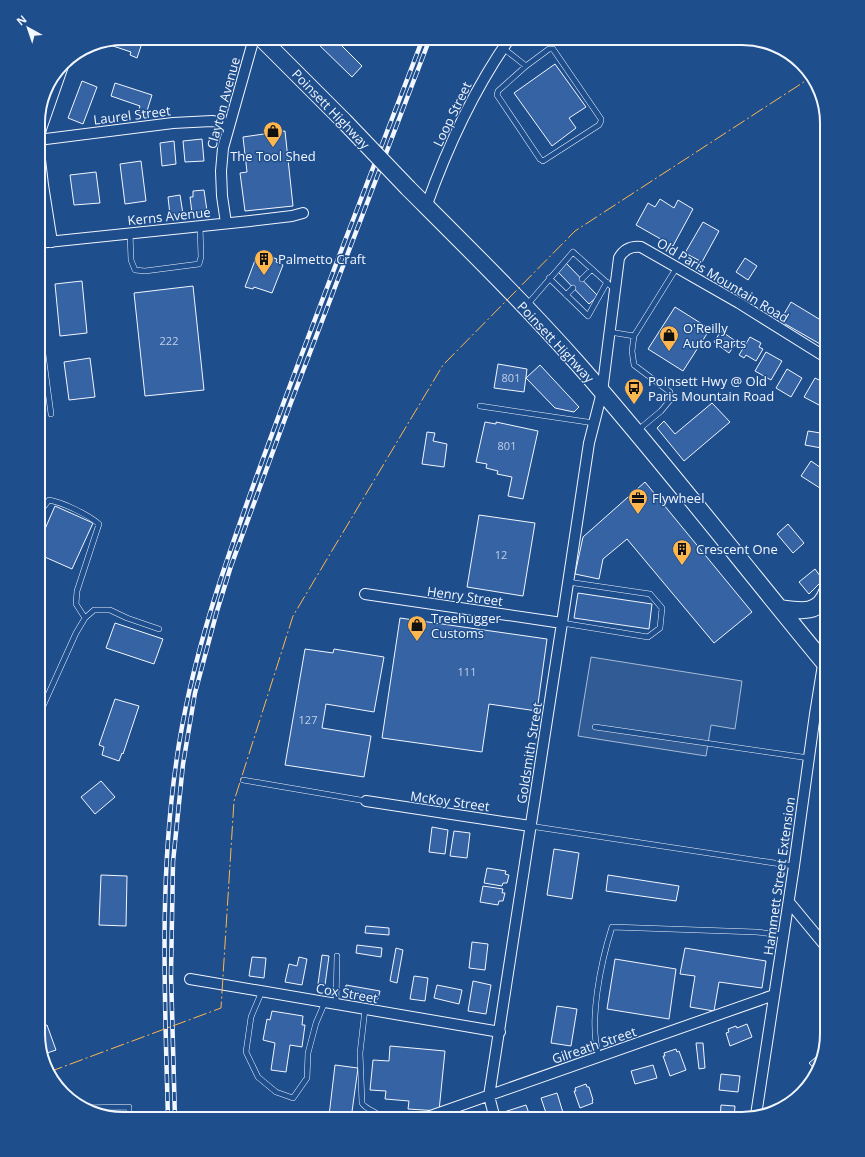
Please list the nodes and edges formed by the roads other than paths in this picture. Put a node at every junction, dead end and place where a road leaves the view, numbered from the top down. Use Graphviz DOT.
graph roads {
  1 [pos="252,45"];
  2 [pos="269,45"];
  3 [pos="504,45"];
  4 [pos="502,48"];
  5 [pos="526,66"];
  6 [pos="59,78"];
  7 [pos="45,118"];
  8 [pos="229,124"];
  9 [pos="45,139"];
  10 [pos="45,206"];
  11 [pos="426,207"];
  12 [pos="303,213"];
  13 [pos="226,223"];
  14 [pos="200,226"];
  15 [pos="130,233"];
  16 [pos="45,242"];
  17 [pos="52,242"];
  18 [pos="677,267"];
  19 [pos="592,269"];
  20 [pos="549,278"];
  21 [pos="582,280"];
  22 [pos="607,282"];
  23 [pos="573,288"];
  24 [pos="615,289"];
  25 [pos="566,295"];
  26 [pos="525,307"];
  27 [pos="610,332"];
  28 [pos="634,336"];
  29 [pos="820,354"];
  30 [pos="45,366"];
  31 [pos="602,392"];
  32 [pos="480,406"];
  33 [pos="52,414"];
  34 [pos="594,423"];
  35 [pos="636,432"];
  36 [pos="45,505"];
  37 [pos="568,582"];
  38 [pos="365,594"];
  39 [pos="820,603"];
  40 [pos="780,608"];
  41 [pos="85,618"];
  42 [pos="562,623"];
  43 [pos="159,629"];
  44 [pos="820,658"];
  45 [pos="820,693"];
  46 [pos="45,702"];
  47 [pos="595,727"];
  48 [pos="809,758"];
  49 [pos="243,780"];
  50 [pos="366,802"];
  51 [pos="530,826"];
  52 [pos="794,866"];
  53 [pos="789,902"];
  54 [pos="784,935"];
  55 [pos="820,940"];
  56 [pos="337,956"];
  57 [pos="190,979"];
  58 [pos="262,991"];
  59 [pos="774,996"];
  60 [pos="325,1002"];
  61 [pos="336,1004"];
  62 [pos="364,1009"];
  63 [pos="500,1032"];
  64 [pos="599,1057"];
  65 [pos="489,1096"];
  66 [pos="98,1108"];
  67 [pos="757,1111"];
  68 [pos="129,1112"];
  69 [pos="373,1112"];
  70 [pos="442,1112"];
  71 [pos="493,1112"];
  1 -- 8 [label="street, Clayton Avenue"];
  2 -- 11 [label="highway, Poinsett Highway, bridge"];
  3 -- 4 [label="street, Loop Street"];
  4 -- 5 [label="lane"];
  4 -- 11 [label="street, Loop Street"];
  5 -- 5 [label="lane"];
  6 -- 7 [label="street"];
  8 -- 9 [label="street, Laurel Street"];
  8 -- 13 [label="street, Clayton Avenue"];
  10 -- 17 [label="street"];
  11 -- 26 [label="highway, Poinsett Highway"];
  12 -- 13 [label="street, Kerns Avenue"];
  13 -- 14 [label="street, Kerns Avenue"];
  14 -- 15 [label="street, Kerns Avenue"];
  14 -- 15 [label="lane"];
  15 -- 17 [label="street, Kerns Avenue"];
  16 -- 17 [label="street, Kerns Avenue"];
  18 -- 24 [label="street, Old Paris Mountain Road"];
  18 -- 28 [label="lane"];
  18 -- 29 [label="street, Old Paris Mountain Road"];
  19 -- 20 [label="lane"];
  19 -- 21 [label="lane"];
  19 -- 22 [label="lane"];
  20 -- 25 [label="lane"];
  20 -- 26 [label="lane"];
  22 -- 24 [label="lane"];
  22 -- 25 [label="lane"];
  23 -- 25 [label="lane"];
  24 -- 27 [label="street, Old Paris Mountain Road"];
  26 -- 31 [label="highway, Poinsett Highway"];
  27 -- 28 [label="lane"];
  27 -- 31 [label="street, Old Paris Mountain Road"];
  28 -- 35 [label="lane"];
  30 -- 33 [label="lane"];
  31 -- 34 [label="street, Goldsmith Street"];
  31 -- 35 [label="highway, Poinsett Highway"];
  32 -- 34 [label="lane"];
  34 -- 37 [label="street, Goldsmith Street"];
  35 -- 40 [label="highway, Poinsett Highway"];
  36 -- 41 [label="lane"];
  37 -- 42 [label="street, Goldsmith Street"];
  37 -- 42 [label="lane"];
  38 -- 42 [label="street, Henry Street"];
  39 -- 40 [label="highway"];
  40 -- 44 [label="highway, Poinsett Highway"];
  41 -- 43 [label="lane"];
  41 -- 46 [label="lane"];
  42 -- 51 [label="street, Goldsmith Street"];
  45 -- 48 [label="street, Hammett Street Extension"];
  47 -- 48 [label="lane"];
  48 -- 52 [label="street, Hammett Street Extension"];
  49 -- 50 [label="lane"];
  50 -- 51 [label="street, McKoy Street"];
  51 -- 52 [label="lane"];
  51 -- 63 [label="street, Goldsmith Street"];
  52 -- 53 [label="street, Hammett Street Extension"];
  53 -- 54 [label="street, Hammett Street Extension"];
  53 -- 55 [label="street"];
  54 -- 59 [label="street, Hammett Street Extension"];
  54 -- 64 [label="lane"];
  56 -- 61 [label="lane"];
  57 -- 58 [label="street, Cox Street"];
  58 -- 60 [label="street, Cox Street"];
  58 -- 60 [label="lane"];
  59 -- 64 [label="street, Gilreath Street"];
  59 -- 67 [label="street, Hammett Street Extension"];
  60 -- 61 [label="street, Cox Street"];
  61 -- 62 [label="street, Cox Street"];
  62 -- 63 [label="street, Cox Street"];
  62 -- 69 [label="lane"];
  63 -- 65 [label="street, Goldsmith Street"];
  64 -- 65 [label="street, Gilreath Street"];
  65 -- 70 [label="street, Gilreath Street"];
  65 -- 71 [label="street, Goldsmith Street"];
  66 -- 68 [label="lane"];
}
